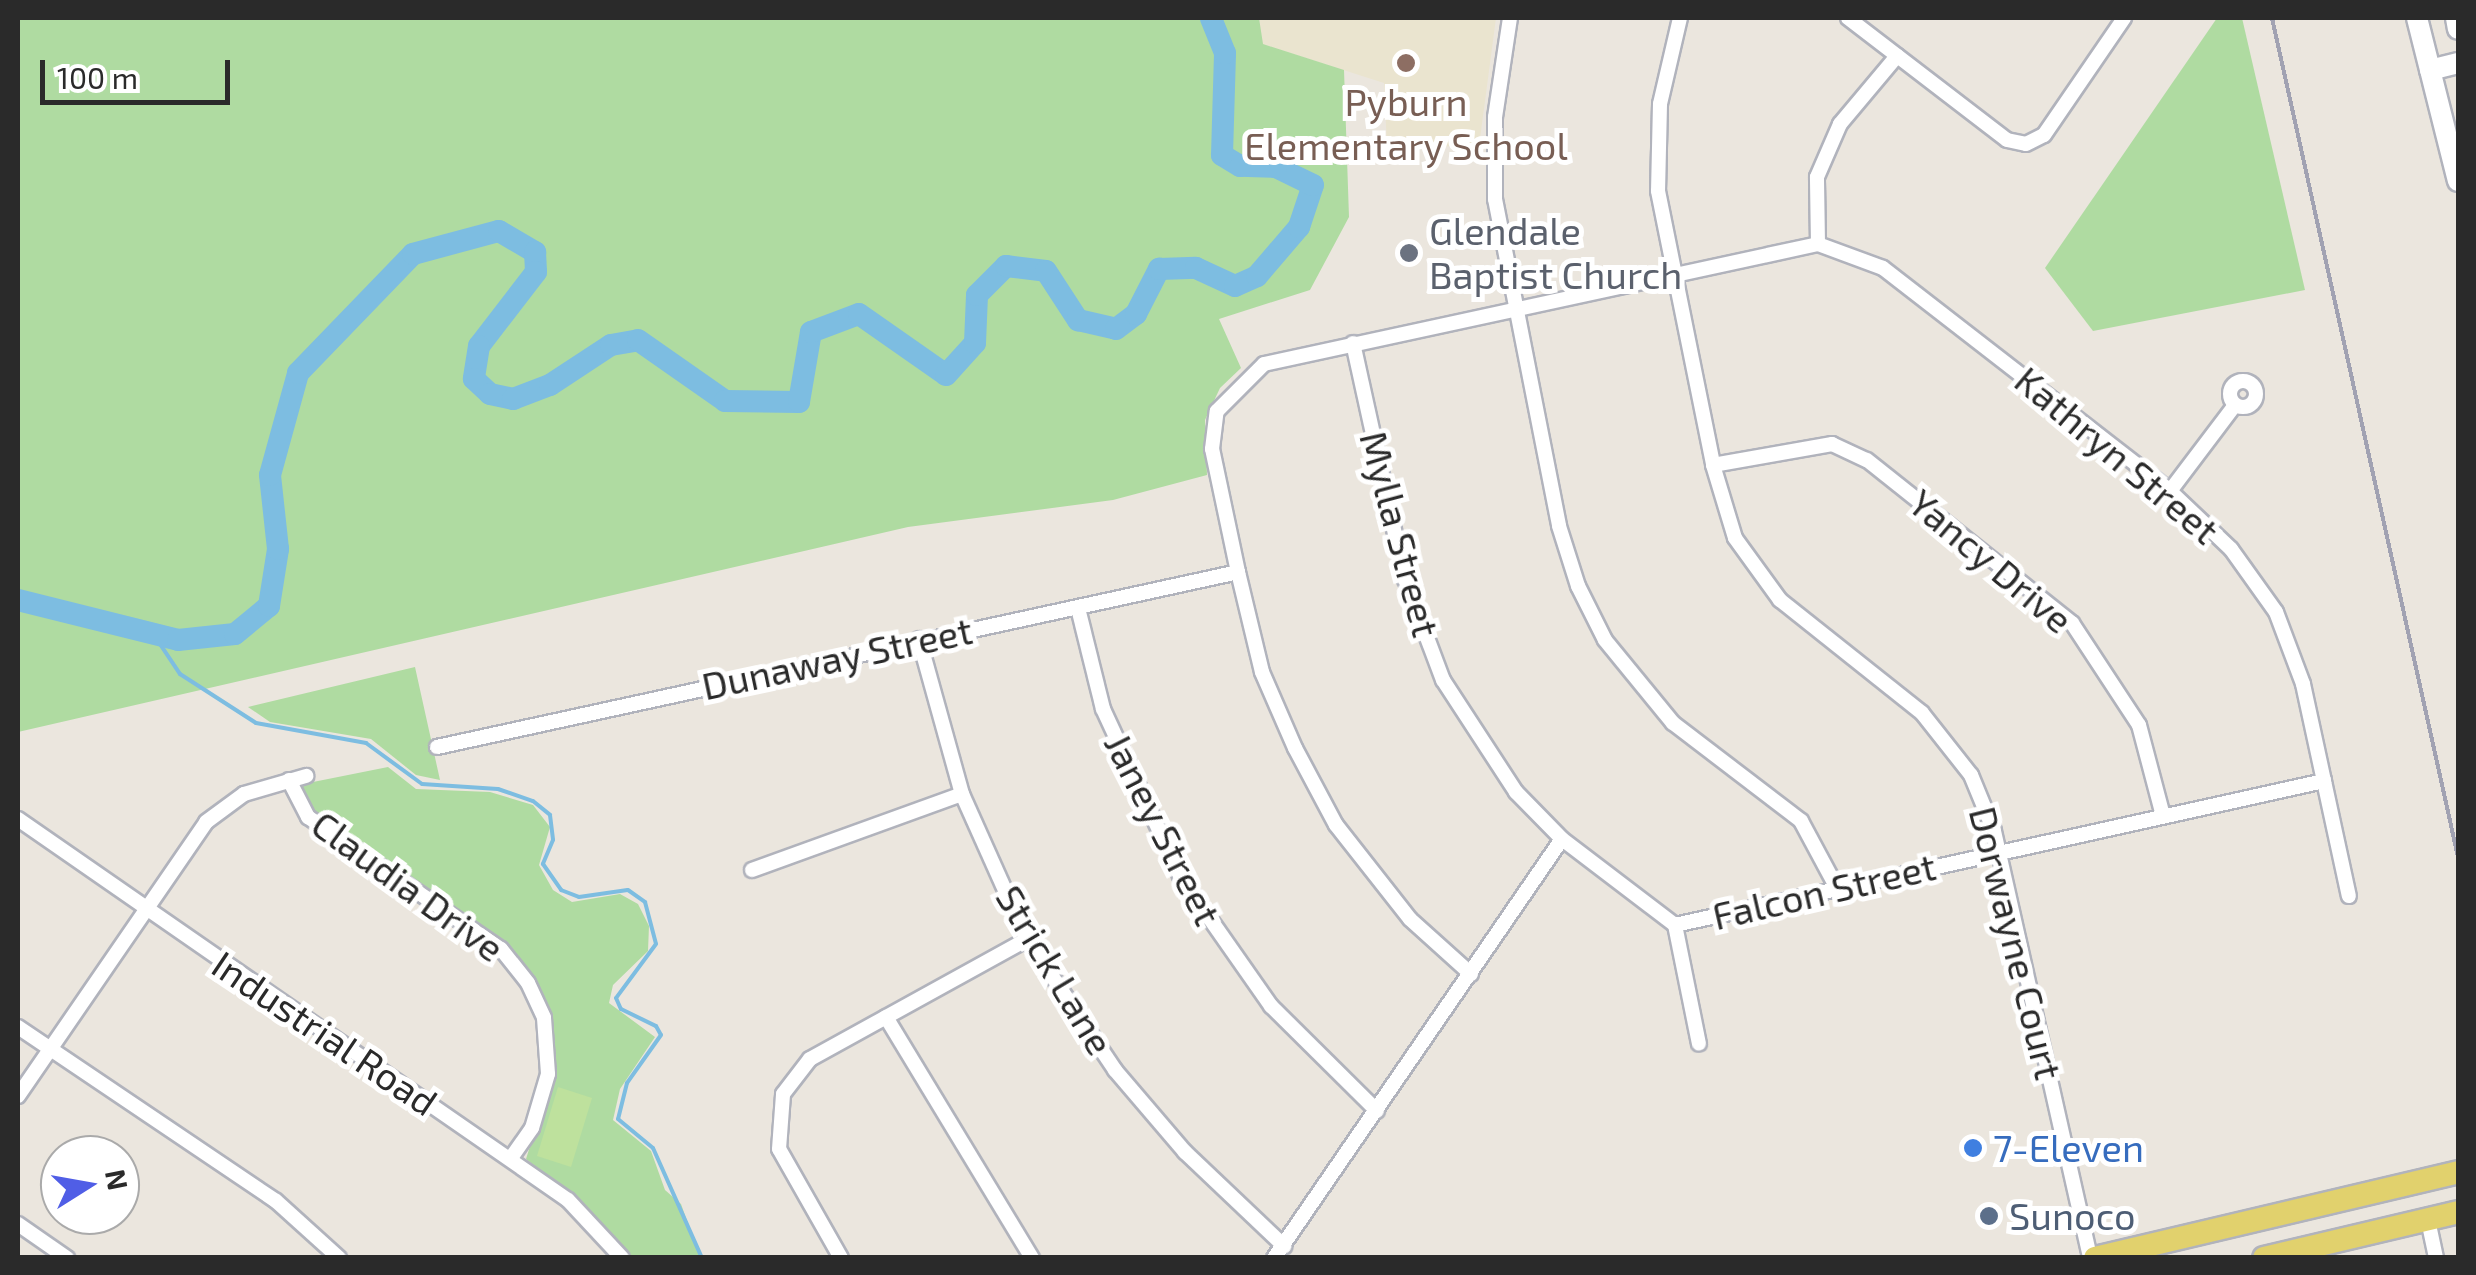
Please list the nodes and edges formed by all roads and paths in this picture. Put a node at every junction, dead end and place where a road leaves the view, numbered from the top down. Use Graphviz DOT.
graph roads {
  1 [pos="1510,18"];
  2 [pos="1680,18"];
  3 [pos="1848,18"];
  4 [pos="2124,18"];
  5 [pos="2417,18"];
  6 [pos="2456,18"];
  7 [pos="2458,30"];
  8 [pos="1896,56"];
  9 [pos="2458,63"];
  10 [pos="2430,70"];
  11 [pos="2458,181"];
  12 [pos="1818,244"];
  13 [pos="1671,274"];
  14 [pos="1512,309"];
  15 [pos="1353,343"];
  16 [pos="2234,405"];
  17 [pos="1713,465"];
  18 [pos="2170,491"];
  19 [pos="1238,572"];
  20 [pos="1078,608"];
  21 [pos="920,639"];
  22 [pos="437,747"];
  23 [pos="306,776"];
  24 [pos="288,780"];
  25 [pos="2324,781"];
  26 [pos="962,794"];
  27 [pos="2163,816"];
  28 [pos="18,819"];
  29 [pos="1562,839"];
  30 [pos="1998,851"];
  31 [pos="752,870"];
  32 [pos="1838,890"];
  33 [pos="2349,896"];
  34 [pos="142,909"];
  35 [pos="1675,924"];
  36 [pos="1027,939"];
  37 [pos="1471,974"];
  38 [pos="886,1018"];
  39 [pos="18,1027"];
  40 [pos="1699,1044"];
  41 [pos="50,1049"];
  42 [pos="18,1096"];
  43 [pos="1377,1111"];
  44 [pos="510,1158"];
  45 [pos="2458,1172"];
  46 [pos="2416,1182"];
  47 [pos="2458,1212"];
  48 [pos="2253,1218"];
  49 [pos="2426,1221"];
  50 [pos="18,1224"];
  51 [pos="1279,1252"];
  52 [pos="67,1258"];
  53 [pos="339,1258"];
  54 [pos="622,1258"];
  55 [pos="841,1258"];
  56 [pos="1032,1258"];
  57 [pos="2093,1258"];
  58 [pos="2263,1258"];
  59 [pos="2436,1258"];
  1 -- 14 [label="street"];
  2 -- 13 [label="street, Dorwayne Court"];
  3 -- 8 [label="street"];
  4 -- 8 [label="street"];
  5 -- 10 [label="main road"];
  6 -- 7 [label="main road"];
  8 -- 12 [label="street"];
  9 -- 10 [label="main road"];
  10 -- 11 [label="main road"];
  12 -- 13 [label="street"];
  12 -- 18 [label="street, Kathryn Street"];
  13 -- 14 [label="street"];
  13 -- 17 [label="street, Dorwayne Court"];
  14 -- 15 [label="street"];
  14 -- 32 [label="street"];
  15 -- 19 [label="street"];
  15 -- 29 [label="street, Mylla Street"];
  16 -- 18 [label="street"];
  17 -- 27 [label="street, Yancy Drive"];
  17 -- 30 [label="street, Dorwayne Court"];
  18 -- 25 [label="street, Kathryn Street"];
  19 -- 20 [label="street, Dunaway Street"];
  19 -- 37 [label="street"];
  20 -- 21 [label="street, Dunaway Street"];
  20 -- 43 [label="street, Janey Street"];
  21 -- 22 [label="street, Dunaway Street"];
  21 -- 26 [label="street, Strick Lane"];
  23 -- 24 [label="street"];
  24 -- 34 [label="street"];
  24 -- 44 [label="street, Claudia Drive"];
  25 -- 27 [label="street, Falcon Street"];
  25 -- 33 [label="street, Kathryn Street"];
  26 -- 31 [label="street"];
  26 -- 36 [label="street, Strick Lane"];
  27 -- 30 [label="street, Falcon Street"];
  28 -- 34 [label="street, Industrial Road"];
  29 -- 35 [label="street, Mylla Street"];
  29 -- 37 [label="street"];
  30 -- 32 [label="street, Falcon Street"];
  30 -- 57 [label="street, Dorwayne Court"];
  32 -- 35 [label="street, Falcon Street"];
  34 -- 41 [label="street"];
  34 -- 44 [label="street, Industrial Road"];
  35 -- 40 [label="street"];
  36 -- 38 [label="street"];
  36 -- 51 [label="street, Strick Lane"];
  37 -- 43 [label="street"];
  38 -- 55 [label="street"];
  38 -- 56 [label="street"];
  39 -- 41 [label="street"];
  41 -- 42 [label="street"];
  41 -- 53 [label="street"];
  43 -- 51 [label="street"];
  44 -- 54 [label="street, Industrial Road"];
  45 -- 46 [label="main road"];
  46 -- 48 [label="main road"];
  46 -- 49 [label="main road"];
  47 -- 49 [label="main road"];
  48 -- 57 [label="main road"];
  48 -- 58 [label="main road"];
  49 -- 58 [label="main road"];
  49 -- 59 [label="street"];
  50 -- 52 [label="street"];
}
